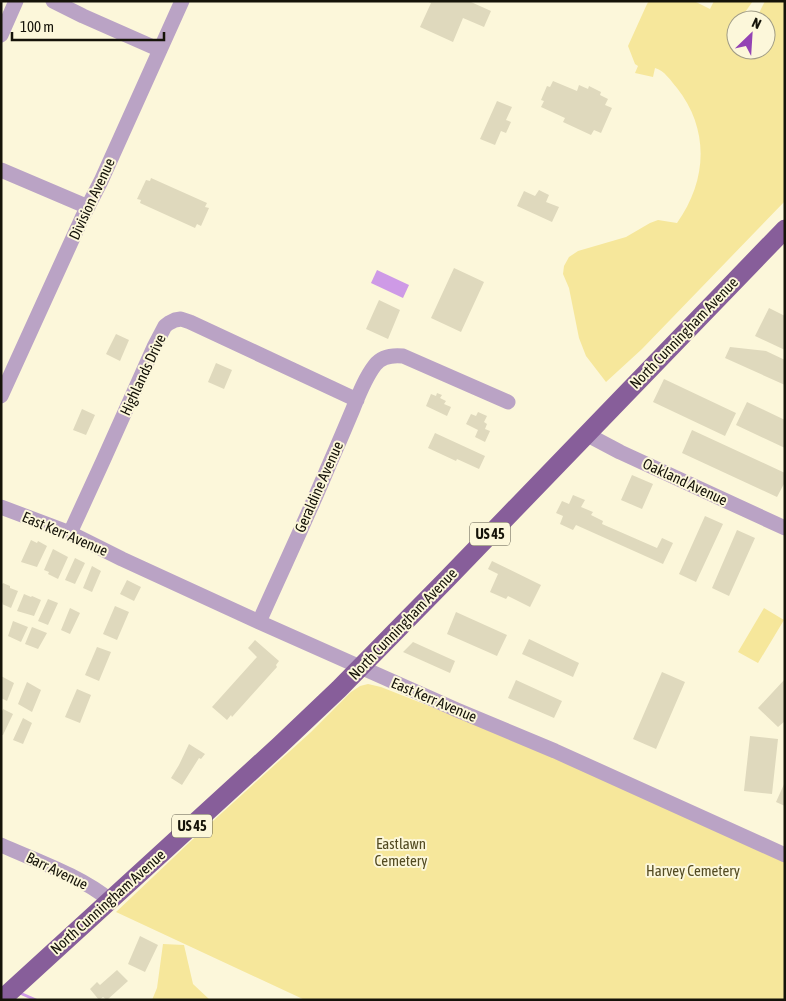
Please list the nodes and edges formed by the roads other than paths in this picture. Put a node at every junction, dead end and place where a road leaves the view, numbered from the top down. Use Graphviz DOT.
graph roads {
  1 [pos="16,1"];
  2 [pos="53,1"];
  3 [pos="182,1"];
  4 [pos="1,35"];
  5 [pos="160,50"];
  6 [pos="1,170"];
  7 [pos="88,207"];
  8 [pos="785,229"];
  9 [pos="1,396"];
  10 [pos="357,400"];
  11 [pos="508,402"];
  12 [pos="586,434"];
  13 [pos="1,507"];
  14 [pos="785,528"];
  15 [pos="70,534"];
  16 [pos="259,622"];
  17 [pos="360,668"];
  18 [pos="1,845"];
  19 [pos="785,855"];
  20 [pos="111,900"];
  21 [pos="2,1000"];
  1 -- 4 [label="street"];
  2 -- 5 [label="street"];
  3 -- 5 [label="street, Division Avenue"];
  5 -- 7 [label="street, Division Avenue"];
  6 -- 7 [label="street"];
  7 -- 9 [label="street, Division Avenue"];
  8 -- 12 [label="main road, North Cunningham Avenue / US 45"];
  10 -- 11 [label="street, Geraldine Avenue"];
  10 -- 15 [label="street, Highlands Drive"];
  10 -- 16 [label="street, Geraldine Avenue"];
  12 -- 14 [label="street, Oakland Avenue"];
  12 -- 17 [label="main road, North Cunningham Avenue / US 45"];
  13 -- 15 [label="street, East Kerr Avenue"];
  15 -- 16 [label="street, East Kerr Avenue"];
  16 -- 17 [label="street, East Kerr Avenue"];
  17 -- 19 [label="street, East Kerr Avenue"];
  17 -- 20 [label="main road, North Cunningham Avenue / US 45"];
  18 -- 20 [label="street, Barr Avenue"];
  20 -- 21 [label="main road, North Cunningham Avenue / US 45"];
}
